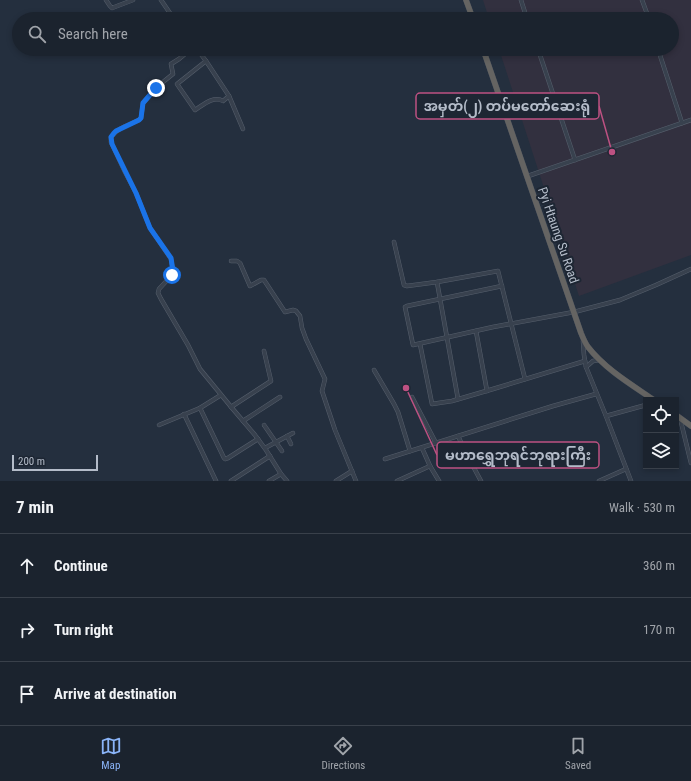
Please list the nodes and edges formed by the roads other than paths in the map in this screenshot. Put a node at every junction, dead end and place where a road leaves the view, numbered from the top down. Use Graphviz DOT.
graph roads {
  1 [pos="106,0"];
  2 [pos="133,0"];
  3 [pos="162,0"];
  4 [pos="466,0"];
  5 [pos="521,0"];
  6 [pos="642,0"];
  7 [pos="170,12"];
  8 [pos="470,12"];
  9 [pos="525,12"];
  10 [pos="646,12"];
  11 [pos="183,56"];
  12 [pos="202,56"];
  13 [pos="485,56"];
  14 [pos="540,56"];
  15 [pos="660,56"];
  16 [pos="206,61"];
  17 [pos="228,96"];
  18 [pos="691,120"];
  19 [pos="682,123"];
  20 [pos="243,129"];
  21 [pos="575,160"];
  22 [pos="528,176"];
  23 [pos="394,242"];
  24 [pos="231,261"];
  25 [pos="691,269"];
  26 [pos="437,282"];
  27 [pos="502,286"];
  28 [pos="440,299"];
  29 [pos="574,312"];
  30 [pos="512,324"];
  31 [pos="476,331"];
  32 [pos="446,337"];
  33 [pos="583,338"];
  34 [pos="420,344"];
  35 [pos="264,351"];
  36 [pos="600,360"];
  37 [pos="585,361"];
  38 [pos="586,367"];
  39 [pos="374,370"];
  40 [pos="525,379"];
  41 [pos="487,391"];
  42 [pos="596,394"];
  43 [pos="221,395"];
  44 [pos="412,396"];
  45 [pos="280,397"];
  46 [pos="650,397"];
  47 [pos="458,399"];
  48 [pos="643,406"];
  49 [pos="231,407"];
  50 [pos="200,408"];
  51 [pos="184,414"];
  52 [pos="606,416"];
  53 [pos="679,418"];
  54 [pos="243,421"];
  55 [pos="679,421"];
  56 [pos="159,424"];
  57 [pos="264,425"];
  58 [pos="691,426"];
  59 [pos="293,433"];
  60 [pos="287,436"];
  61 [pos="458,436"];
  62 [pos="258,439"];
  63 [pos="276,442"];
  64 [pos="436,443"];
  65 [pos="291,444"];
  66 [pos="265,448"];
  67 [pos="422,448"];
  68 [pos="282,451"];
  69 [pos="410,451"];
  70 [pos="270,456"];
  71 [pos="385,459"];
  72 [pos="691,463"];
  73 [pos="430,466"];
  74 [pos="626,469"];
  75 [pos="352,471"];
  76 [pos="281,474"];
  77 [pos="233,480"];
  78 [pos="216,481"];
  79 [pos="269,481"];
  80 [pos="287,481"];
  81 [pos="336,481"];
  82 [pos="356,481"];
  83 [pos="397,481"];
  84 [pos="439,481"];
  85 [pos="481,481"];
  86 [pos="599,481"];
  87 [pos="631,481"];
  1 -- 2 [label="street"];
  3 -- 7 [label="street"];
  4 -- 8 [label="highway"];
  5 -- 9 [label="street"];
  6 -- 10 [label="street"];
  11 -- 43 [label="street"];
  12 -- 16 [label="street"];
  13 -- 22 [label="highway, Pyi Htaung Su Road"];
  14 -- 21 [label="street"];
  15 -- 19 [label="street"];
  16 -- 17 [label="street"];
  16 -- 17 [label="street"];
  17 -- 20 [label="street"];
  18 -- 19 [label="street"];
  19 -- 21 [label="street"];
  21 -- 22 [label="street"];
  22 -- 29 [label="highway, Pyi Htaung Su Road"];
  23 -- 26 [label="street"];
  24 -- 75 [label="street"];
  25 -- 29 [label="street"];
  26 -- 27 [label="street"];
  26 -- 28 [label="street"];
  27 -- 28 [label="street"];
  27 -- 30 [label="street"];
  28 -- 32 [label="street"];
  28 -- 34 [label="street"];
  29 -- 30 [label="street"];
  29 -- 33 [label="highway, Pyi Htaung Su Road"];
  30 -- 31 [label="street"];
  30 -- 40 [label="street"];
  31 -- 32 [label="street"];
  31 -- 41 [label="street"];
  32 -- 34 [label="street"];
  32 -- 47 [label="street"];
  33 -- 36 [label="highway, Pyi Htaung Su Road"];
  33 -- 37 [label="street"];
  34 -- 47 [label="street"];
  35 -- 49 [label="street"];
  36 -- 38 [label="street"];
  36 -- 46 [label="highway, Pyi Htaung Su Road"];
  37 -- 38 [label="street"];
  37 -- 40 [label="street"];
  38 -- 42 [label="street"];
  39 -- 69 [label="street"];
  40 -- 41 [label="street"];
  41 -- 47 [label="street"];
  42 -- 52 [label="street"];
  42 -- 61 [label="street"];
  43 -- 49 [label="street"];
  43 -- 50 [label="street"];
  44 -- 64 [label="street"];
  45 -- 54 [label="street"];
  48 -- 52 [label="street"];
  49 -- 54 [label="street"];
  50 -- 51 [label="street"];
  50 -- 62 [label="street"];
  51 -- 56 [label="street"];
  51 -- 78 [label="street"];
  52 -- 74 [label="street"];
  53 -- 58 [label="highway"];
  54 -- 62 [label="street"];
  55 -- 72 [label="street"];
  57 -- 63 [label="street"];
  59 -- 60 [label="street"];
  60 -- 63 [label="street"];
  60 -- 65 [label="street"];
  61 -- 64 [label="street"];
  61 -- 85 [label="street"];
  62 -- 66 [label="street"];
  63 -- 66 [label="street"];
  63 -- 68 [label="street"];
  64 -- 67 [label="street"];
  66 -- 70 [label="street"];
  67 -- 69 [label="street"];
  67 -- 73 [label="street"];
  69 -- 71 [label="street"];
  70 -- 76 [label="street"];
  70 -- 77 [label="street"];
  73 -- 83 [label="street"];
  73 -- 84 [label="street"];
  74 -- 86 [label="street"];
  74 -- 87 [label="street"];
  75 -- 81 [label="street"];
  75 -- 82 [label="street"];
  76 -- 79 [label="street"];
  76 -- 80 [label="street"];
}
